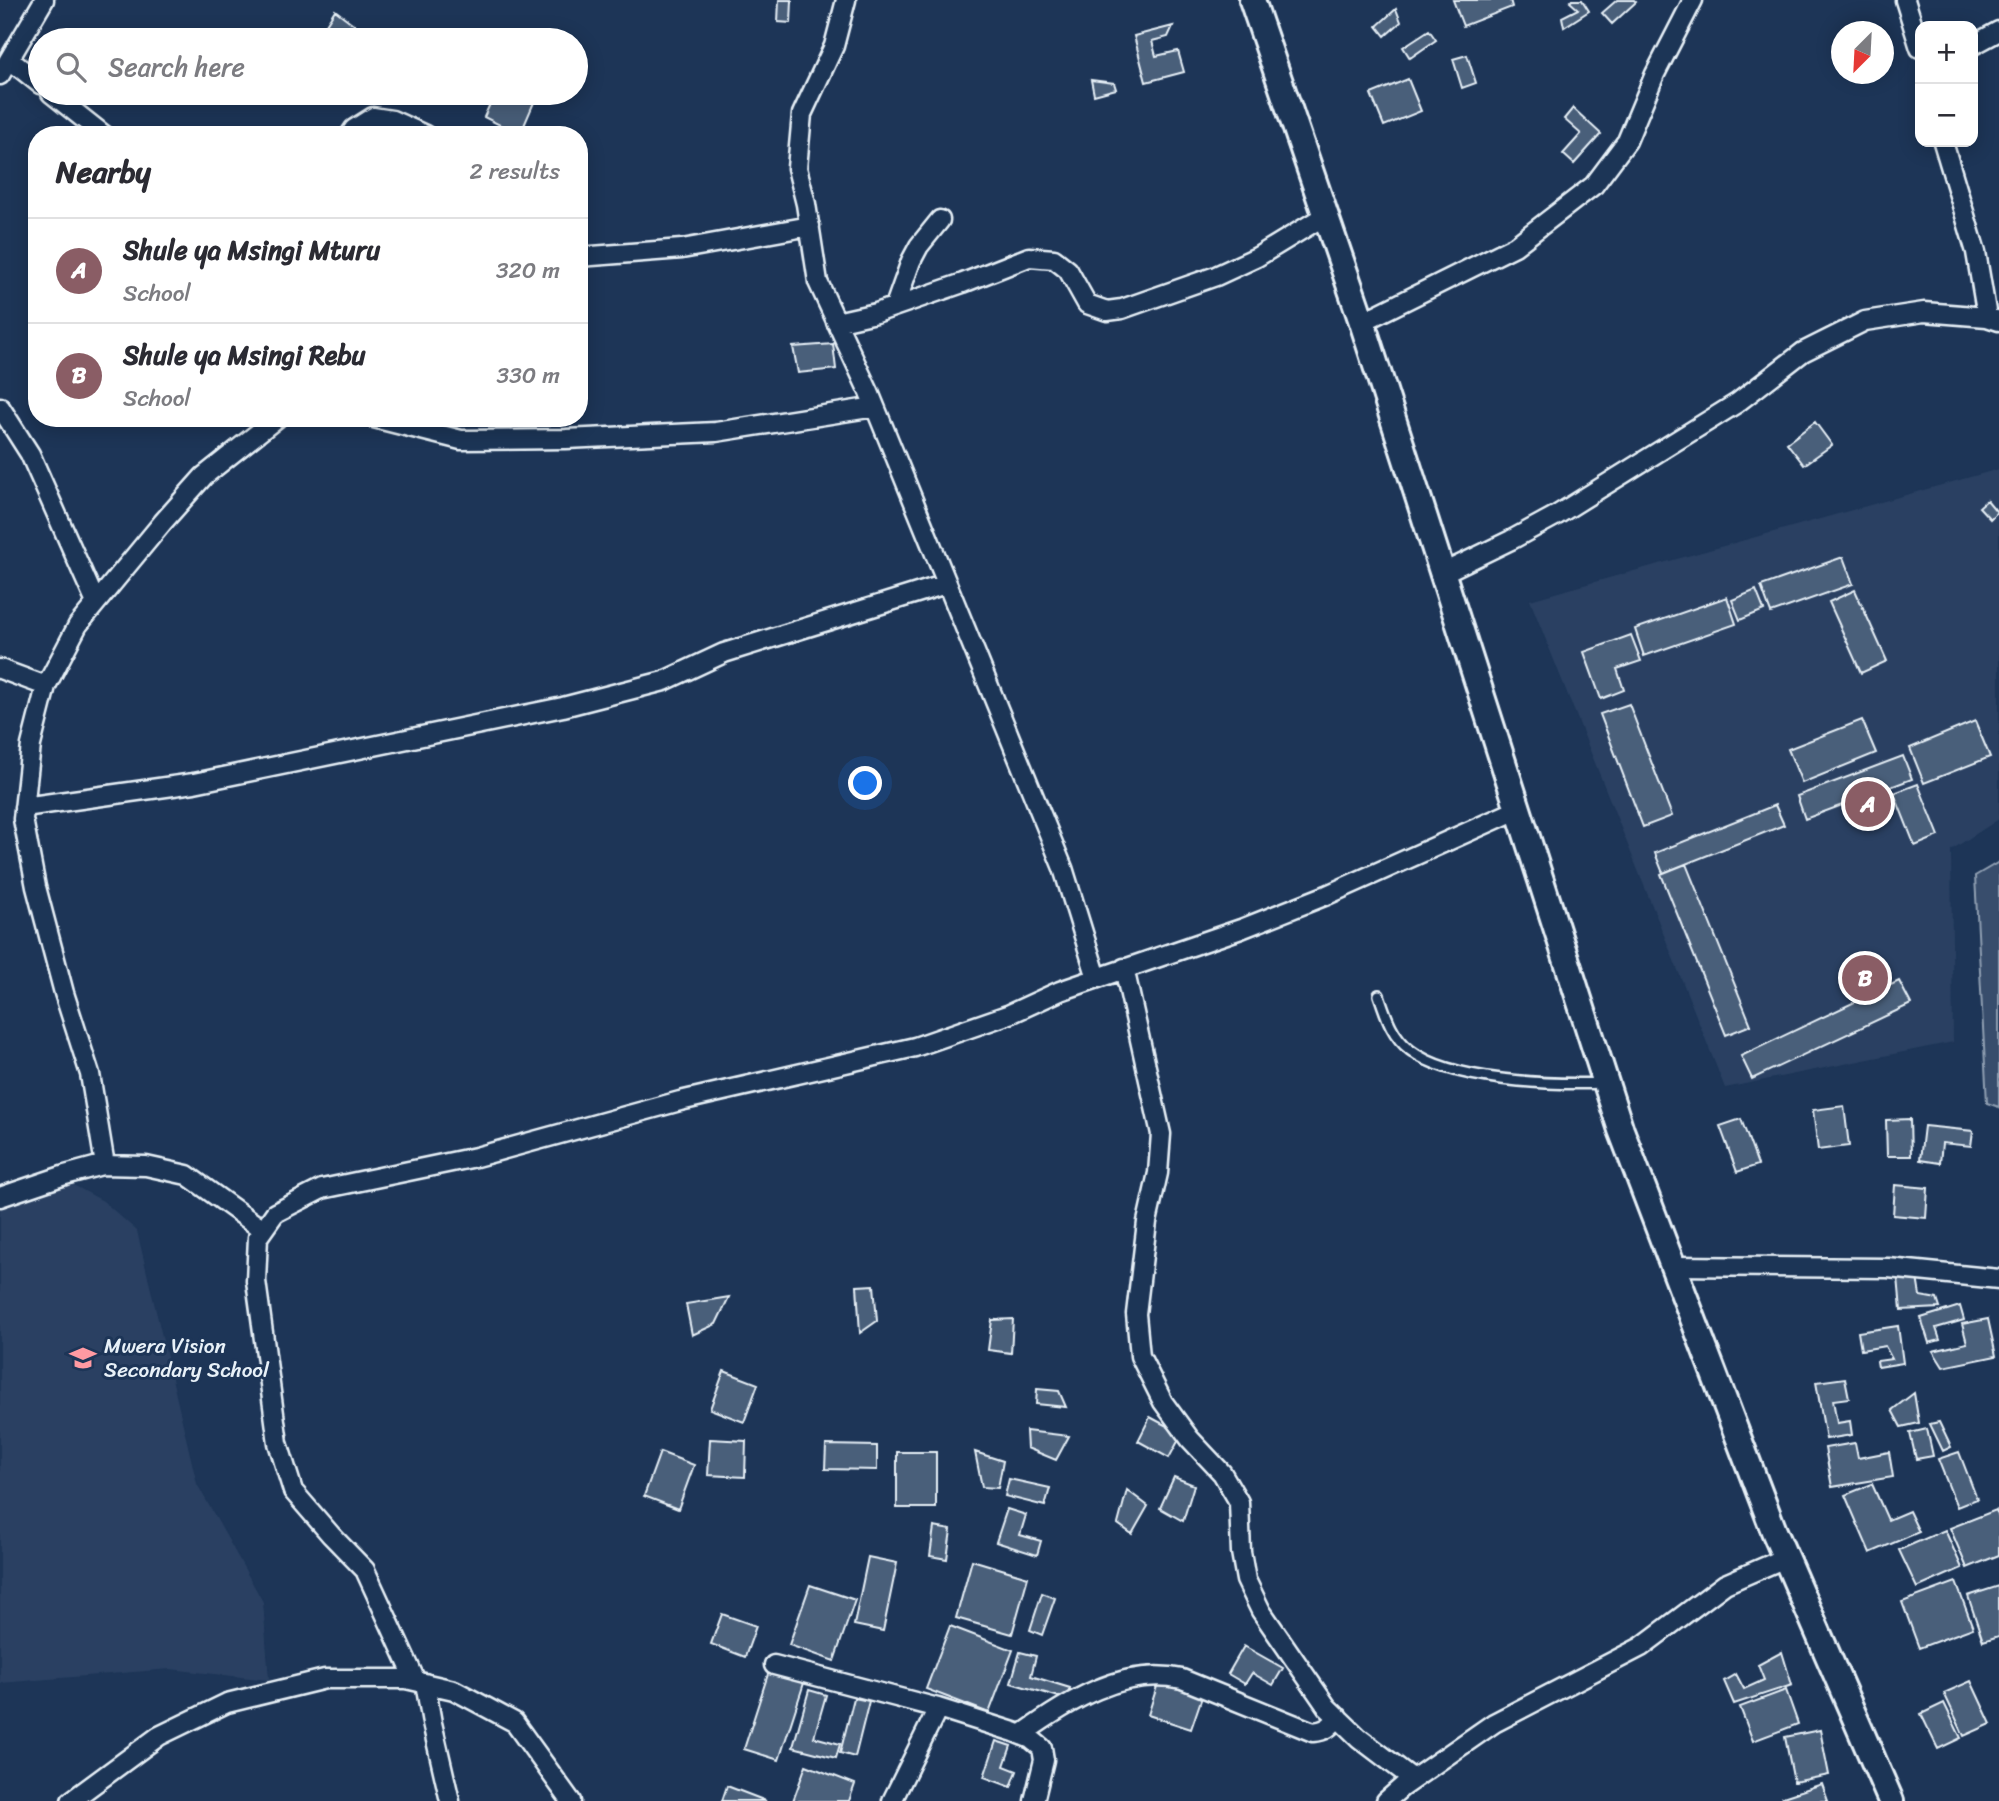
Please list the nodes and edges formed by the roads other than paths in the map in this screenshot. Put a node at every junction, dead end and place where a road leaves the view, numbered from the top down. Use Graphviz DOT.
graph roads {
  1 [pos="44,0"];
  2 [pos="846,0"];
  3 [pos="1252,0"];
  4 [pos="1693,0"];
  5 [pos="1905,0"];
  6 [pos="1999,31"];
  7 [pos="1915,32"];
  8 [pos="1978,42"];
  9 [pos="5,68"];
  10 [pos="28,79"];
  11 [pos="66,105"];
  12 [pos="93,126"];
  13 [pos="359,126"];
  14 [pos="405,126"];
  15 [pos="1944,147"];
  16 [pos="1326,215"];
  17 [pos="940,220"];
  18 [pos="810,226"];
  19 [pos="588,256"];
  20 [pos="895,306"];
  21 [pos="1993,319"];
  22 [pos="836,322"];
  23 [pos="1362,322"];
  24 [pos="0,407"];
  25 [pos="875,407"];
  26 [pos="266,427"];
  27 [pos="410,427"];
  28 [pos="1443,573"];
  29 [pos="946,584"];
  30 [pos="96,603"];
  31 [pos="0,669"];
  32 [pos="46,686"];
  33 [pos="24,807"];
  34 [pos="1519,809"];
  35 [pos="1125,968"];
  36 [pos="1097,978"];
  37 [pos="1379,995"];
  38 [pos="1606,1083"];
  39 [pos="106,1166"];
  40 [pos="0,1197"];
  41 [pos="263,1230"];
  42 [pos="1672,1266"];
  43 [pos="1999,1279"];
  44 [pos="1785,1558"];
  45 [pos="774,1665"];
  46 [pos="421,1682"];
  47 [pos="938,1708"];
  48 [pos="1338,1717"];
  49 [pos="1021,1735"];
  50 [pos="1413,1779"];
  51 [pos="71,1801"];
  52 [pos="450,1801"];
  53 [pos="571,1801"];
  54 [pos="892,1801"];
  55 [pos="1034,1801"];
  56 [pos="1386,1801"];
  57 [pos="1891,1801"];
  1 -- 9 [label="street"];
  2 -- 18 [label="street"];
  3 -- 16 [label="main road"];
  4 -- 23 [label="street"];
  5 -- 7 [label="street"];
  6 -- 8 [label="street"];
  9 -- 10 [label="street"];
  11 -- 12 [label="street"];
  13 -- 14 [label="street"];
  15 -- 21 [label="street"];
  16 -- 20 [label="street"];
  16 -- 23 [label="main road"];
  17 -- 20 [label="street"];
  18 -- 19 [label="street"];
  18 -- 22 [label="street"];
  20 -- 22 [label="street"];
  21 -- 28 [label="street"];
  22 -- 25 [label="street"];
  23 -- 28 [label="main road"];
  24 -- 30 [label="street"];
  25 -- 27 [label="street"];
  25 -- 29 [label="street"];
  26 -- 30 [label="street"];
  28 -- 34 [label="main road"];
  29 -- 33 [label="street"];
  29 -- 36 [label="street"];
  30 -- 32 [label="street"];
  31 -- 32 [label="street"];
  32 -- 33 [label="street"];
  33 -- 39 [label="street"];
  34 -- 35 [label="street"];
  34 -- 38 [label="main road"];
  35 -- 36 [label="street"];
  35 -- 48 [label="street"];
  36 -- 41 [label="street"];
  37 -- 38 [label="lane"];
  38 -- 42 [label="main road"];
  39 -- 40 [label="street"];
  39 -- 41 [label="street"];
  41 -- 46 [label="street"];
  42 -- 43 [label="street"];
  42 -- 44 [label="main road"];
  44 -- 50 [label="street"];
  44 -- 57 [label="main road"];
  45 -- 47 [label="street"];
  46 -- 51 [label="street"];
  46 -- 52 [label="street"];
  46 -- 53 [label="street"];
  47 -- 49 [label="street"];
  47 -- 54 [label="street"];
  48 -- 49 [label="street"];
  48 -- 50 [label="street"];
  49 -- 55 [label="street"];
  50 -- 56 [label="street"];
}
